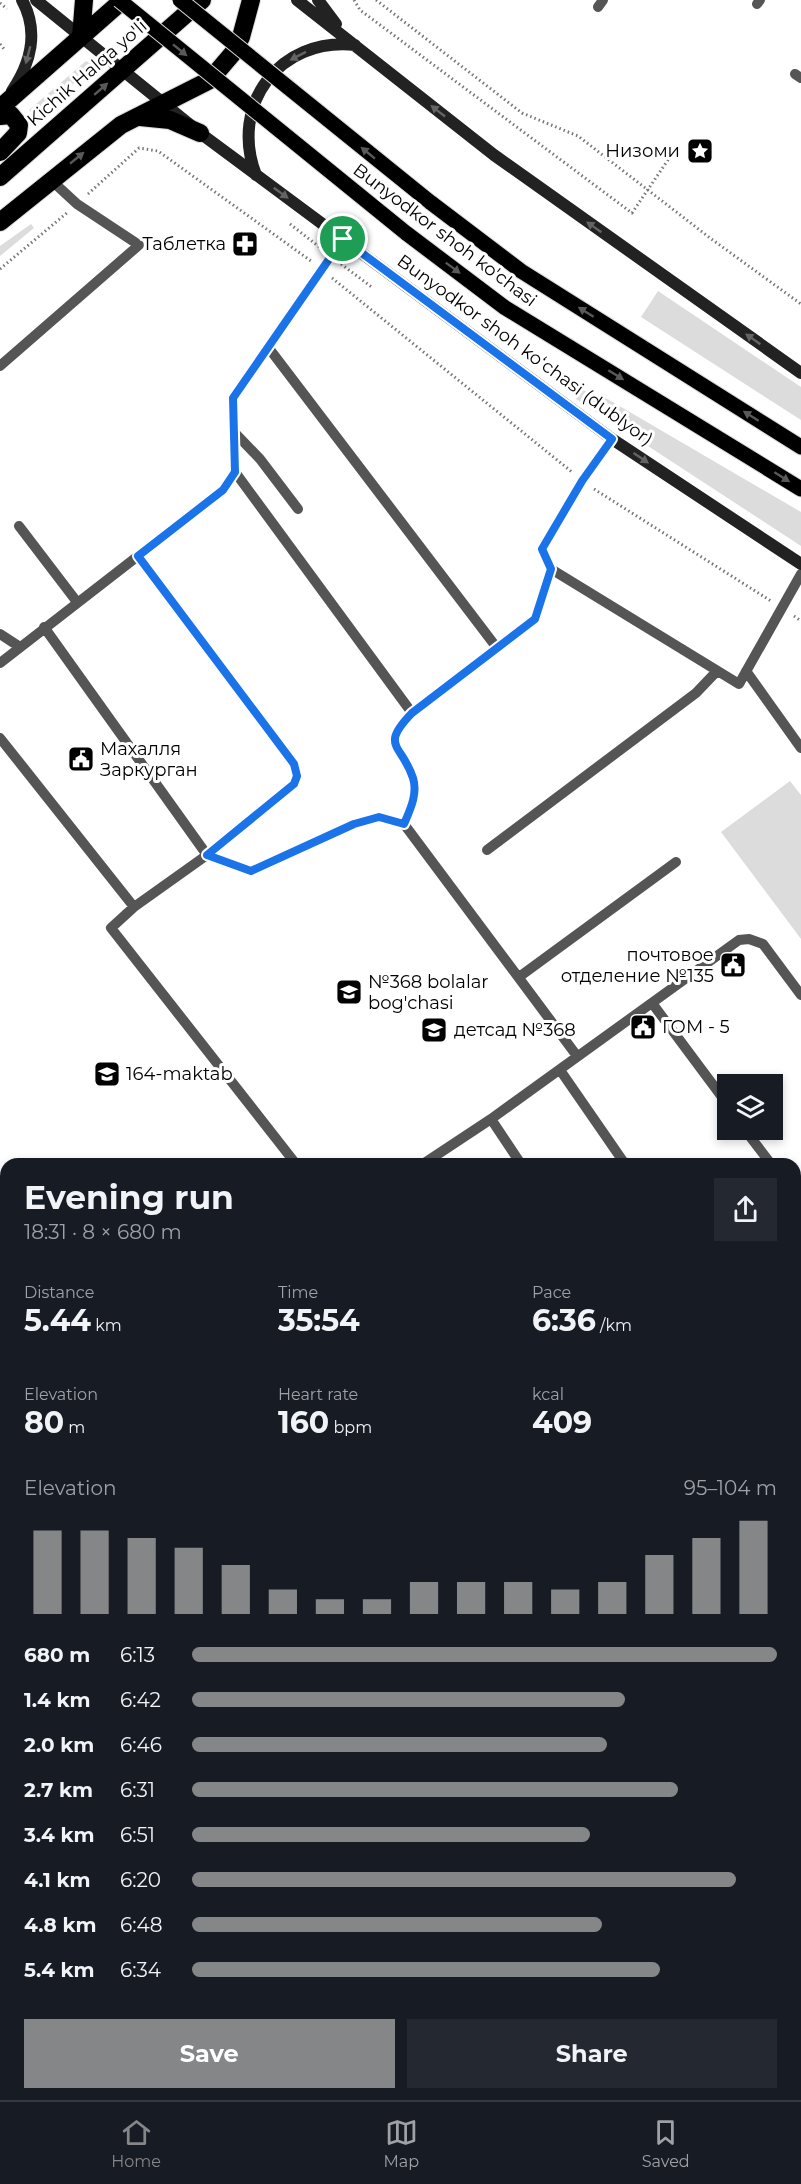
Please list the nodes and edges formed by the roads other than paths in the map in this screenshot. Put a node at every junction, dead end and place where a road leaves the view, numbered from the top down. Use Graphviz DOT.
graph roads {
  1 [pos="22,0"];
  2 [pos="36,0"];
  3 [pos="84,0"];
  4 [pos="121,0"];
  5 [pos="180,0"];
  6 [pos="202,0"];
  7 [pos="251,0"];
  8 [pos="297,0"];
  9 [pos="318,0"];
  10 [pos="81,37"];
  11 [pos="355,45"];
  12 [pos="121,71"];
  13 [pos="164,105"];
  14 [pos="0,107"];
  15 [pos="0,116"];
  16 [pos="138,117"];
  17 [pos="200,133"];
  18 [pos="0,152"];
  19 [pos="256,175"];
  20 [pos="0,177"];
  21 [pos="51,180"];
  22 [pos="0,222"];
  23 [pos="343,239"];
  24 [pos="268,347"];
  25 [pos="0,366"];
  26 [pos="801,373"];
  27 [pos="234,432"];
  28 [pos="612,439"];
  29 [pos="801,447"];
  30 [pos="235,472"];
  31 [pos="801,489"];
  32 [pos="298,509"];
  33 [pos="19,526"];
  34 [pos="138,556"];
  35 [pos="801,564"];
  36 [pos="551,569"];
  37 [pos="801,574"];
  38 [pos="77,602"];
  39 [pos="44,627"];
  40 [pos="0,634"];
  41 [pos="20,647"];
  42 [pos="497,648"];
  43 [pos="0,663"];
  44 [pos="717,670"];
  45 [pos="746,671"];
  46 [pos="412,713"];
  47 [pos="0,738"];
  48 [pos="801,748"];
  49 [pos="404,824"];
  50 [pos="487,850"];
  51 [pos="207,855"];
  52 [pos="676,862"];
  53 [pos="134,907"];
  54 [pos="519,977"];
  55 [pos="801,995"];
  56 [pos="652,1002"];
  57 [pos="577,1056"];
  58 [pos="560,1070"];
  59 [pos="717,1090"];
  60 [pos="491,1119"];
  61 [pos="753,1140"];
  62 [pos="291,1158"];
  63 [pos="432,1158"];
  64 [pos="517,1158"];
  65 [pos="621,1158"];
  66 [pos="766,1158"];
  1 -- 14 [label="street, one-way"];
  2 -- 10 [label="street, Bunyodkor shoh koʻchasi (dublyor)"];
  3 -- 10 [label="highway"];
  4 -- 10 [label="highway, Kichik Halqa yo'li"];
  4 -- 31 [label="main road, Bunyodkor shoh ko'chasi, one-way, bridge"];
  29 -- 5 [label="main road, Bunyodkor shoh ko'chasi, one-way, bridge"];
  6 -- 12 [label="highway, Kichik Halqa yo'li"];
  7 -- 13 [label="highway"];
  8 -- 11 [label="street"];
  9 -- 11 [label="street"];
  10 -- 12 [label="street, Bunyodkor shoh koʻchasi (dublyor)"];
  10 -- 14 [label="highway, Kichik Halqa yo'li"];
  11 -- 19 [label="street, one-way"];
  26 -- 11 [label="street, one-way"];
  12 -- 13 [label="street, Bunyodkor shoh koʻchasi (dublyor)"];
  20 -- 12 [label="highway, Kichik Halqa yo'li, one-way"];
  13 -- 16 [label="highway"];
  13 -- 17 [label="street, Bunyodkor shoh koʻchasi (dublyor)"];
  15 -- 18 [label="highway"];
  16 -- 17 [label="highway"];
  21 -- 16 [label="highway, one-way"];
  17 -- 19 [label="street, Bunyodkor shoh koʻchasi (dublyor)"];
  19 -- 23 [label="street, Bunyodkor shoh koʻchasi (dublyor), one-way"];
  21 -- 22 [label="highway"];
  21 -- 25 [label="lane"];
  23 -- 24 [label="lane"];
  23 -- 28 [label="street, Bunyodkor shoh koʻchasi (dublyor)"];
  24 -- 27 [label="lane"];
  24 -- 42 [label="lane"];
  27 -- 30 [label="lane"];
  27 -- 32 [label="lane"];
  28 -- 35 [label="street, Bunyodkor shoh koʻchasi (dublyor), one-way"];
  28 -- 36 [label="lane"];
  30 -- 34 [label="lane"];
  30 -- 46 [label="lane"];
  33 -- 38 [label="lane"];
  34 -- 38 [label="lane"];
  34 -- 51 [label="lane"];
  36 -- 42 [label="lane"];
  36 -- 44 [label="lane"];
  37 -- 45 [label="lane"];
  38 -- 39 [label="lane"];
  39 -- 41 [label="lane"];
  39 -- 51 [label="lane"];
  40 -- 41 [label="lane"];
  41 -- 43 [label="lane"];
  42 -- 46 [label="lane"];
  44 -- 45 [label="lane"];
  44 -- 50 [label="lane"];
  45 -- 48 [label="lane"];
  46 -- 49 [label="lane"];
  47 -- 53 [label="lane"];
  49 -- 51 [label="lane"];
  49 -- 54 [label="lane"];
  51 -- 53 [label="lane"];
  52 -- 54 [label="lane"];
  53 -- 62 [label="lane"];
  54 -- 57 [label="lane"];
  55 -- 56 [label="lane"];
  56 -- 57 [label="lane"];
  56 -- 59 [label="lane"];
  57 -- 58 [label="lane"];
  58 -- 60 [label="lane"];
  58 -- 65 [label="lane"];
  60 -- 63 [label="lane"];
  60 -- 64 [label="lane"];
  61 -- 66 [label="lane"];
}
